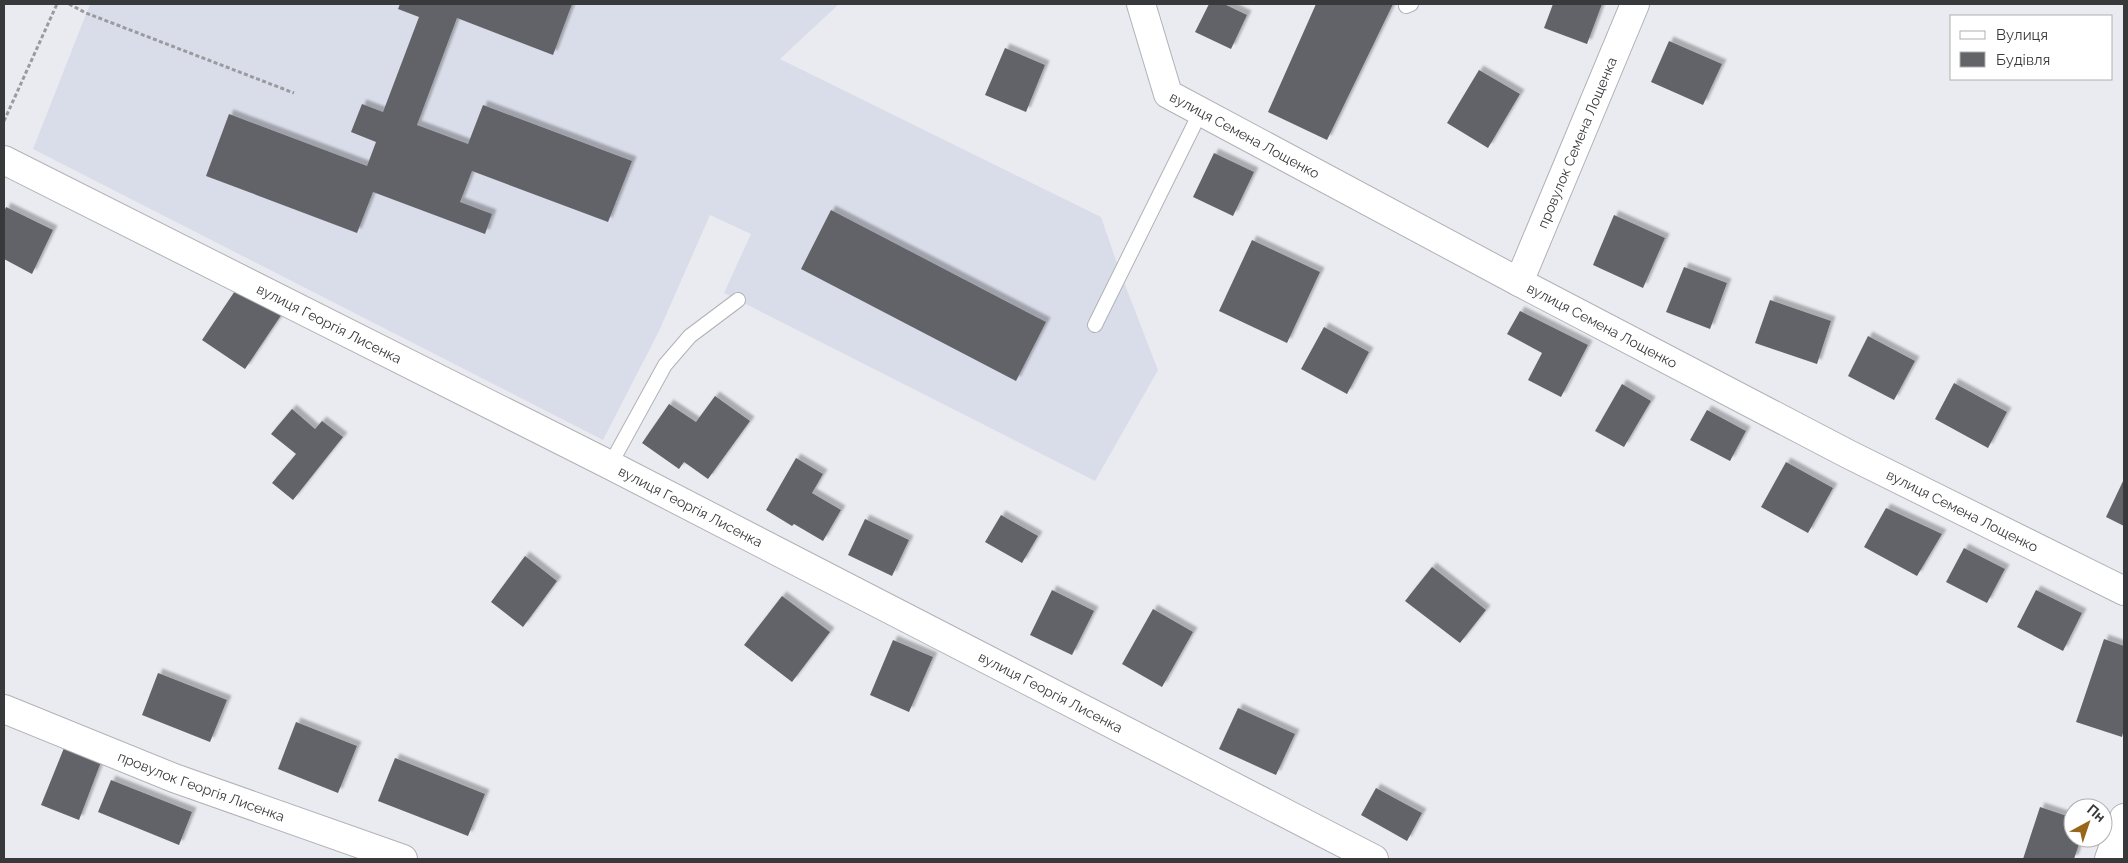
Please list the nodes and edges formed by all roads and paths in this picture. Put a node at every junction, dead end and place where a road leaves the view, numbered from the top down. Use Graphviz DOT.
graph roads {
  1 [pos="57,4"];
  2 [pos="69,4"];
  3 [pos="1141,4"];
  4 [pos="1635,4"];
  5 [pos="294,93"];
  6 [pos="1201,111"];
  7 [pos="4,121"];
  8 [pos="5,166"];
  9 [pos="1519,282"];
  10 [pos="738,300"];
  11 [pos="1095,325"];
  12 [pos="610,465"];
  13 [pos="2124,591"];
  14 [pos="4,709"];
  15 [pos="2124,818"];
  16 [pos="403,859"];
  17 [pos="1374,859"];
  18 [pos="2109,859"];
  1 -- 7 [label="path"];
  2 -- 5 [label="path"];
  3 -- 6 [label="street, вулиця Семена Лощенко"];
  4 -- 9 [label="street, провулок Семена Лощенка"];
  6 -- 9 [label="street, вулиця Семена Лощенко"];
  6 -- 11 [label="lane"];
  8 -- 12 [label="street, вулиця Георгія Лисенка"];
  9 -- 13 [label="street, вулиця Семена Лощенко"];
  10 -- 12 [label="lane"];
  12 -- 17 [label="street, вулиця Георгія Лисенка"];
  14 -- 16 [label="street, провулок Георгія Лисенка"];
  15 -- 18 [label="street"];
}
